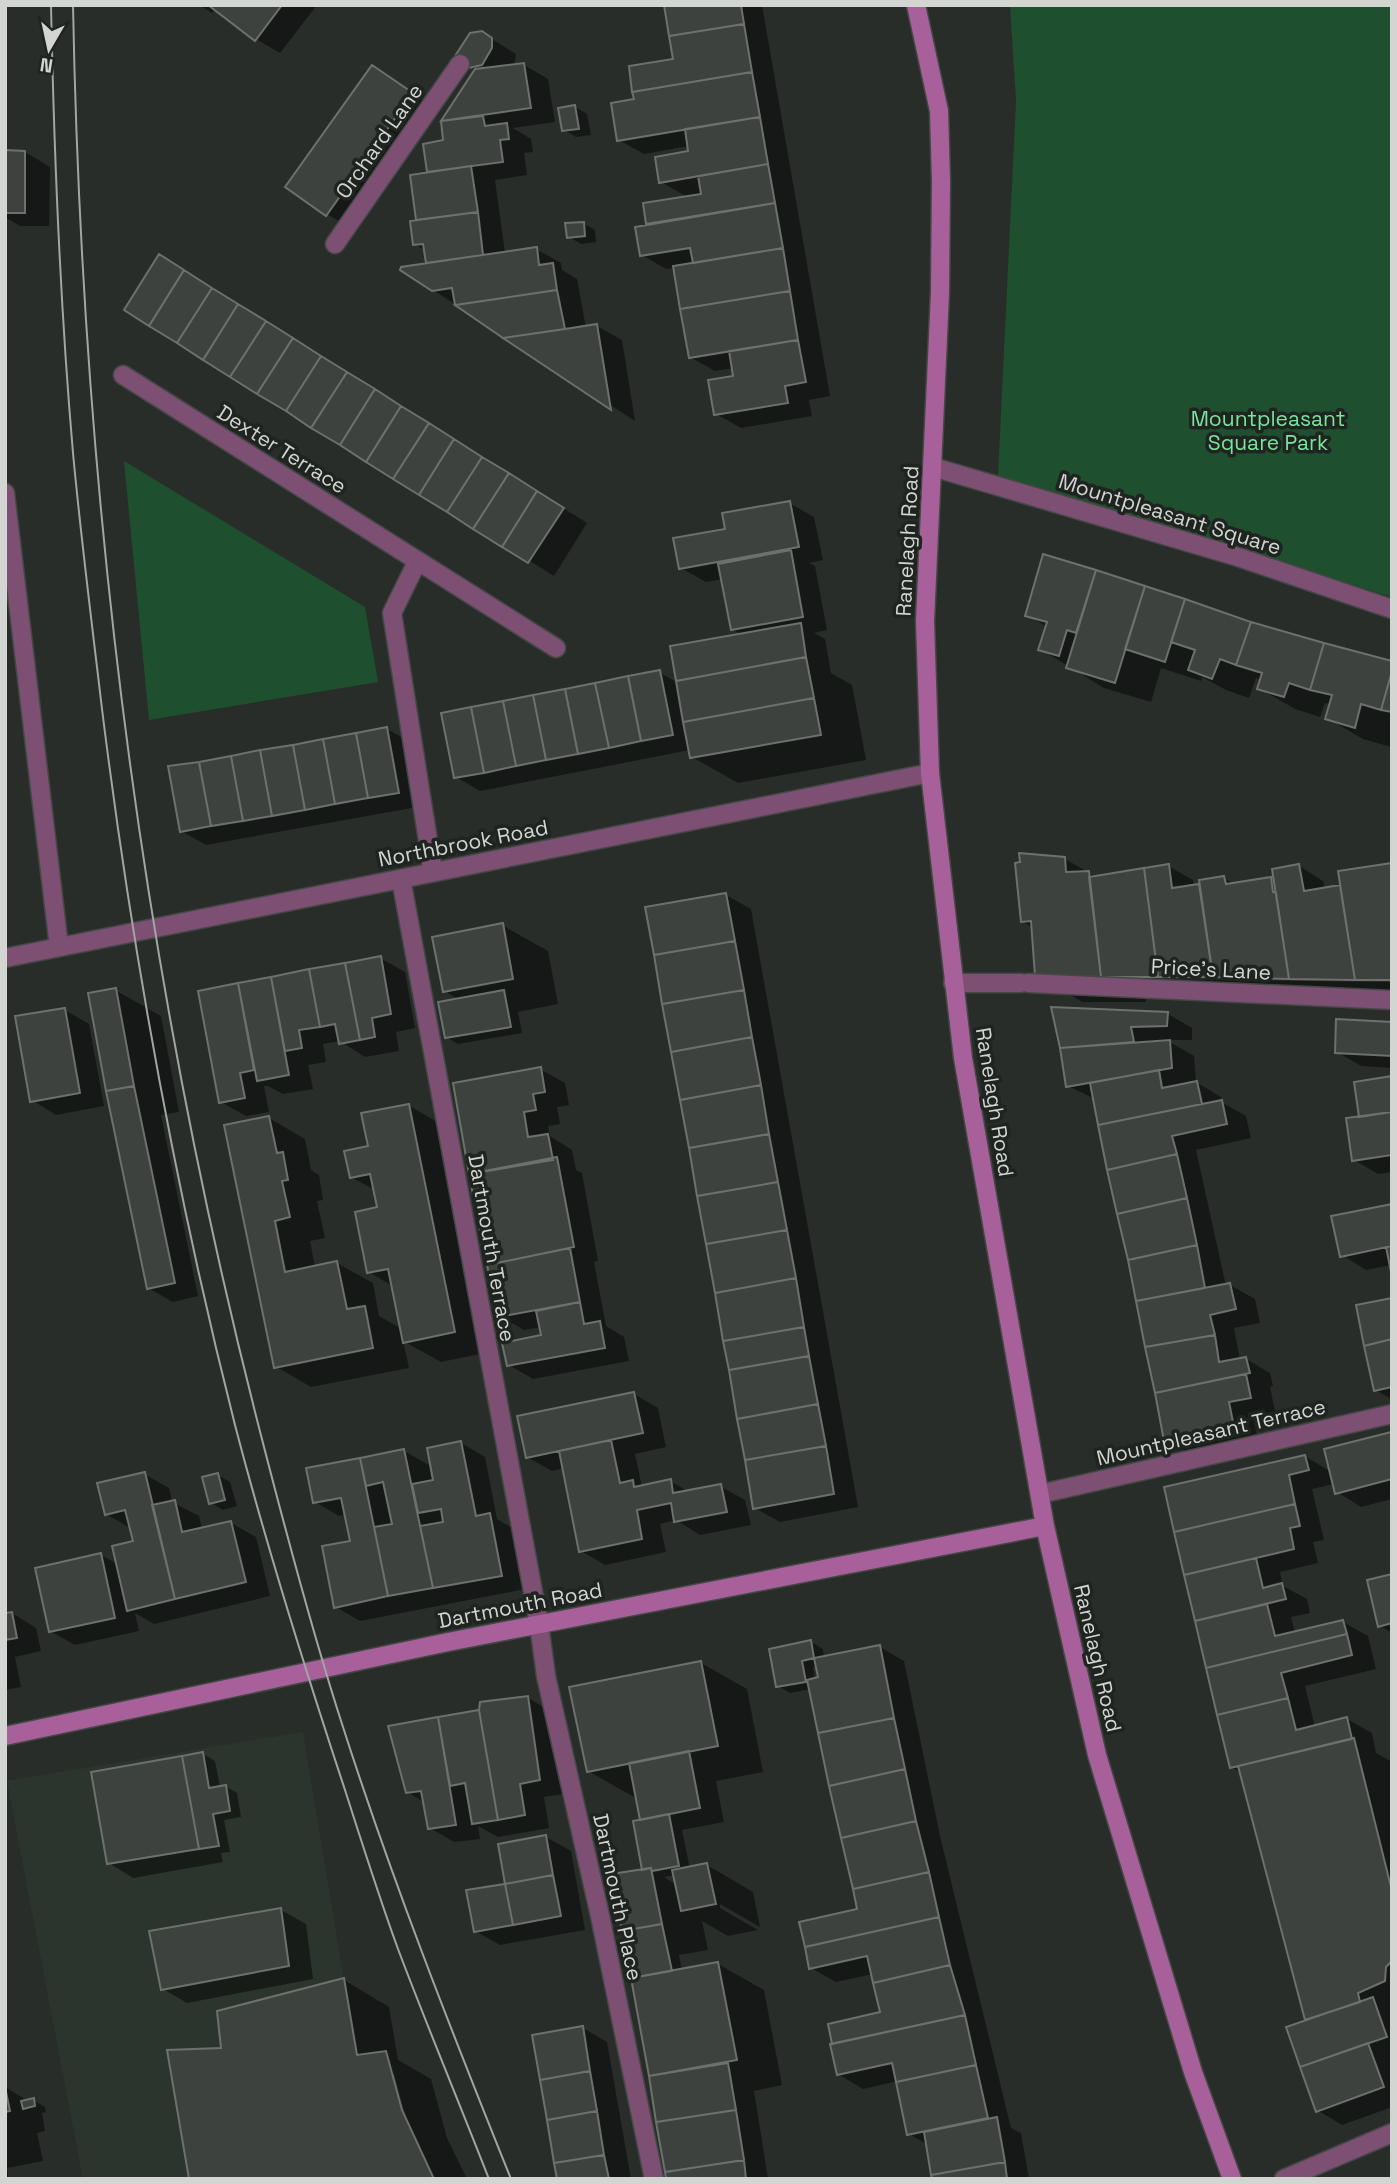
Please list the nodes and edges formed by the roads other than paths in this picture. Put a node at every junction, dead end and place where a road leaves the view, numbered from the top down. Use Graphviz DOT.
graph roads {
  1 [pos="916,5"];
  2 [pos="460,64"];
  3 [pos="335,244"];
  4 [pos="123,375"];
  5 [pos="933,467"];
  6 [pos="5,493"];
  7 [pos="417,562"];
  8 [pos="1392,609"];
  9 [pos="556,648"];
  10 [pos="930,774"];
  11 [pos="433,872"];
  12 [pos="401,879"];
  13 [pos="59,947"];
  14 [pos="5,958"];
  15 [pos="953,983"];
  16 [pos="1392,1000"];
  17 [pos="1392,1413"];
  18 [pos="1040,1494"];
  19 [pos="1045,1525"];
  20 [pos="539,1624"];
  21 [pos="5,1736"];
  22 [pos="1392,2133"];
  23 [pos="654,2179"];
  24 [pos="1232,2179"];
  25 [pos="1284,2179"];
  1 -- 5 [label="main road, Ranelagh Road"];
  2 -- 3 [label="street, Orchard Lane"];
  4 -- 7 [label="street, Dexter Terrace"];
  5 -- 8 [label="street, Mountpleasant Square"];
  5 -- 10 [label="main road, Ranelagh Road"];
  6 -- 13 [label="street"];
  7 -- 9 [label="street, Dexter Terrace"];
  7 -- 11 [label="street"];
  10 -- 11 [label="street, Northbrook Road"];
  10 -- 15 [label="main road, Ranelagh Road"];
  11 -- 12 [label="street, Northbrook Road"];
  12 -- 13 [label="street, Northbrook Road"];
  12 -- 20 [label="street, Dartmouth Terrace"];
  13 -- 14 [label="street, Northbrook Road"];
  15 -- 16 [label="street, Price's Lane"];
  15 -- 18 [label="main road, Ranelagh Road"];
  17 -- 18 [label="street, Mountpleasant Terrace"];
  18 -- 19 [label="main road, Ranelagh Road"];
  19 -- 20 [label="main road, Dartmouth Road"];
  19 -- 24 [label="main road, Ranelagh Road"];
  20 -- 21 [label="main road, Dartmouth Road"];
  20 -- 23 [label="street, Dartmouth Place"];
  22 -- 25 [label="street"];
}
